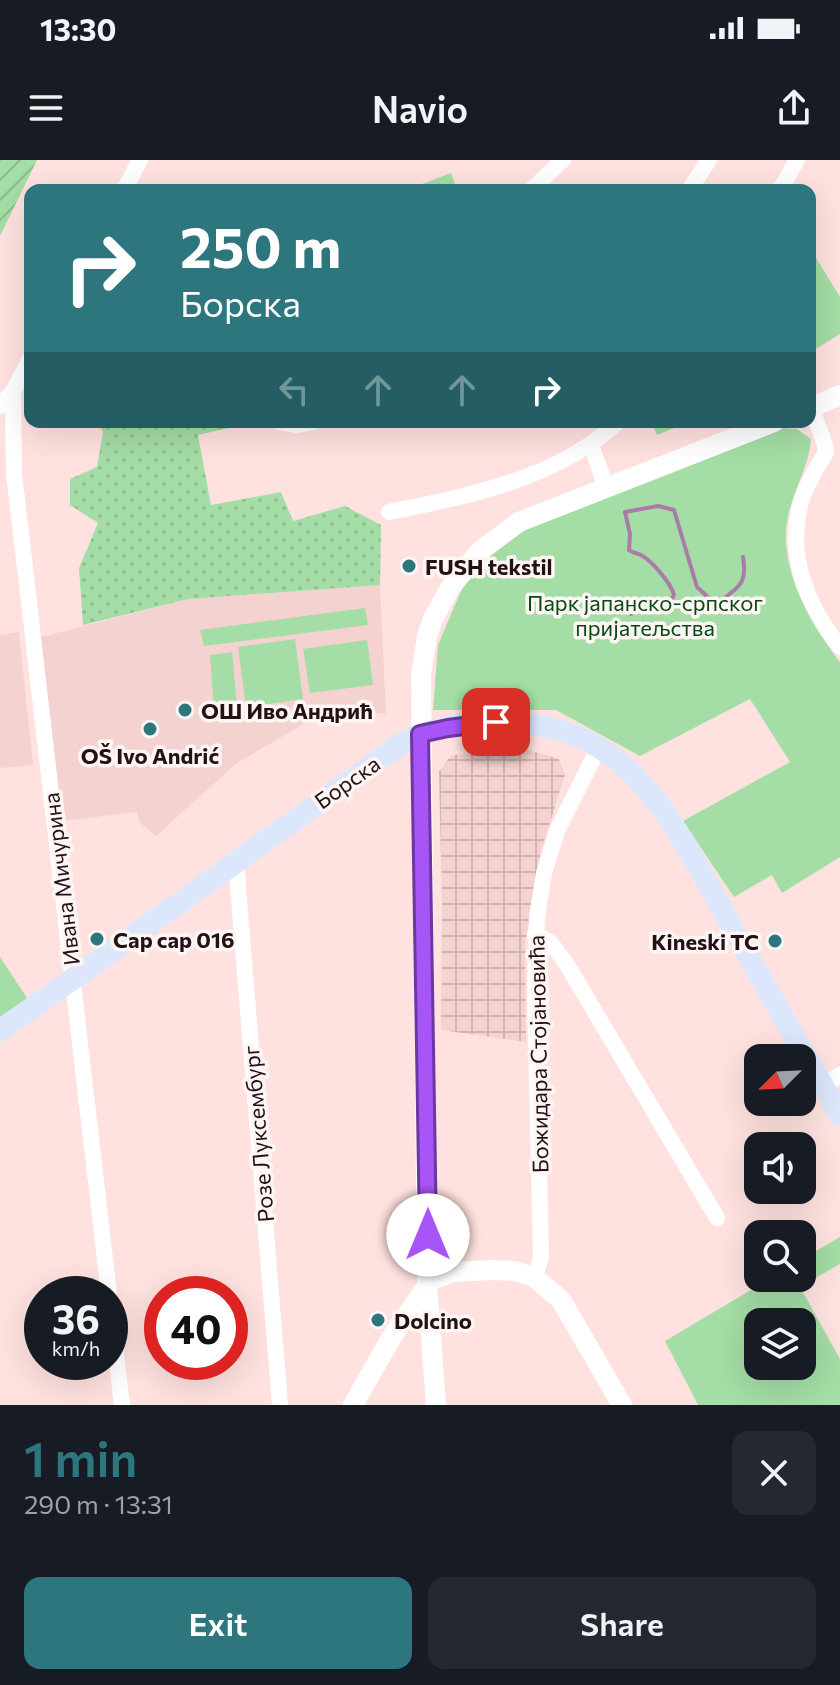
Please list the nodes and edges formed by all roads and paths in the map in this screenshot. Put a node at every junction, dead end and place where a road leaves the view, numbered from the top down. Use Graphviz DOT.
graph roads {
  1 [pos="140,160"];
  2 [pos="563,160"];
  3 [pos="709,160"];
  4 [pos="797,160"];
  5 [pos="127,184"];
  6 [pos="537,184"];
  7 [pos="693,184"];
  8 [pos="783,184"];
  9 [pos="24,370"];
  10 [pos="13,391"];
  11 [pos="840,395"];
  12 [pos="816,405"];
  13 [pos="0,406"];
  14 [pos="816,424"];
  15 [pos="611,428"];
  16 [pos="758,428"];
  17 [pos="591,445"];
  18 [pos="0,452"];
  19 [pos="13,464"];
  20 [pos="606,487"];
  21 [pos="389,512"];
  22 [pos="840,647"];
  23 [pos="420,734"];
  24 [pos="599,747"];
  25 [pos="236,862"];
  26 [pos="535,935"];
  27 [pos="73,980"];
  28 [pos="0,1031"];
  29 [pos="831,1080"];
  30 [pos="840,1115"];
  31 [pos="717,1218"];
  32 [pos="107,1276"];
  33 [pos="534,1277"];
  34 [pos="427,1284"];
  35 [pos="391,1338"];
  36 [pos="431,1342"];
  37 [pos="119,1380"];
  38 [pos="122,1405"];
  39 [pos="280,1405"];
  40 [pos="353,1405"];
  41 [pos="436,1405"];
  42 [pos="622,1405"];
  1 -- 5 [label="street"];
  2 -- 6 [label="street"];
  3 -- 7 [label="street"];
  4 -- 8 [label="street"];
  9 -- 10 [label="street"];
  10 -- 13 [label="street"];
  10 -- 19 [label="street, Ивана Мичурина"];
  11 -- 12 [label="street"];
  14 -- 22 [label="street"];
  15 -- 17 [label="street"];
  16 -- 20 [label="street"];
  17 -- 20 [label="street"];
  17 -- 21 [label="street"];
  18 -- 19 [label="street"];
  19 -- 27 [label="street, Ивана Мичурина"];
  20 -- 23 [label="street"];
  23 -- 24 [label="main road, Борска"];
  23 -- 25 [label="main road, Борска"];
  23 -- 34 [label="street"];
  24 -- 26 [label="street, Божидара Стојановића"];
  24 -- 29 [label="main road, Борска"];
  25 -- 27 [label="main road, Борска"];
  25 -- 39 [label="street, Розе Луксембург"];
  26 -- 31 [label="street"];
  26 -- 33 [label="street, Божидара Стојановића"];
  27 -- 28 [label="main road, Борска"];
  27 -- 32 [label="street, Ивана Мичурина"];
  29 -- 30 [label="main road, Борска"];
  33 -- 34 [label="street"];
  33 -- 42 [label="street"];
  34 -- 35 [label="street"];
  34 -- 36 [label="street"];
  35 -- 36 [label="street"];
  35 -- 40 [label="street"];
  36 -- 41 [label="street"];
  37 -- 38 [label="street"];
}
